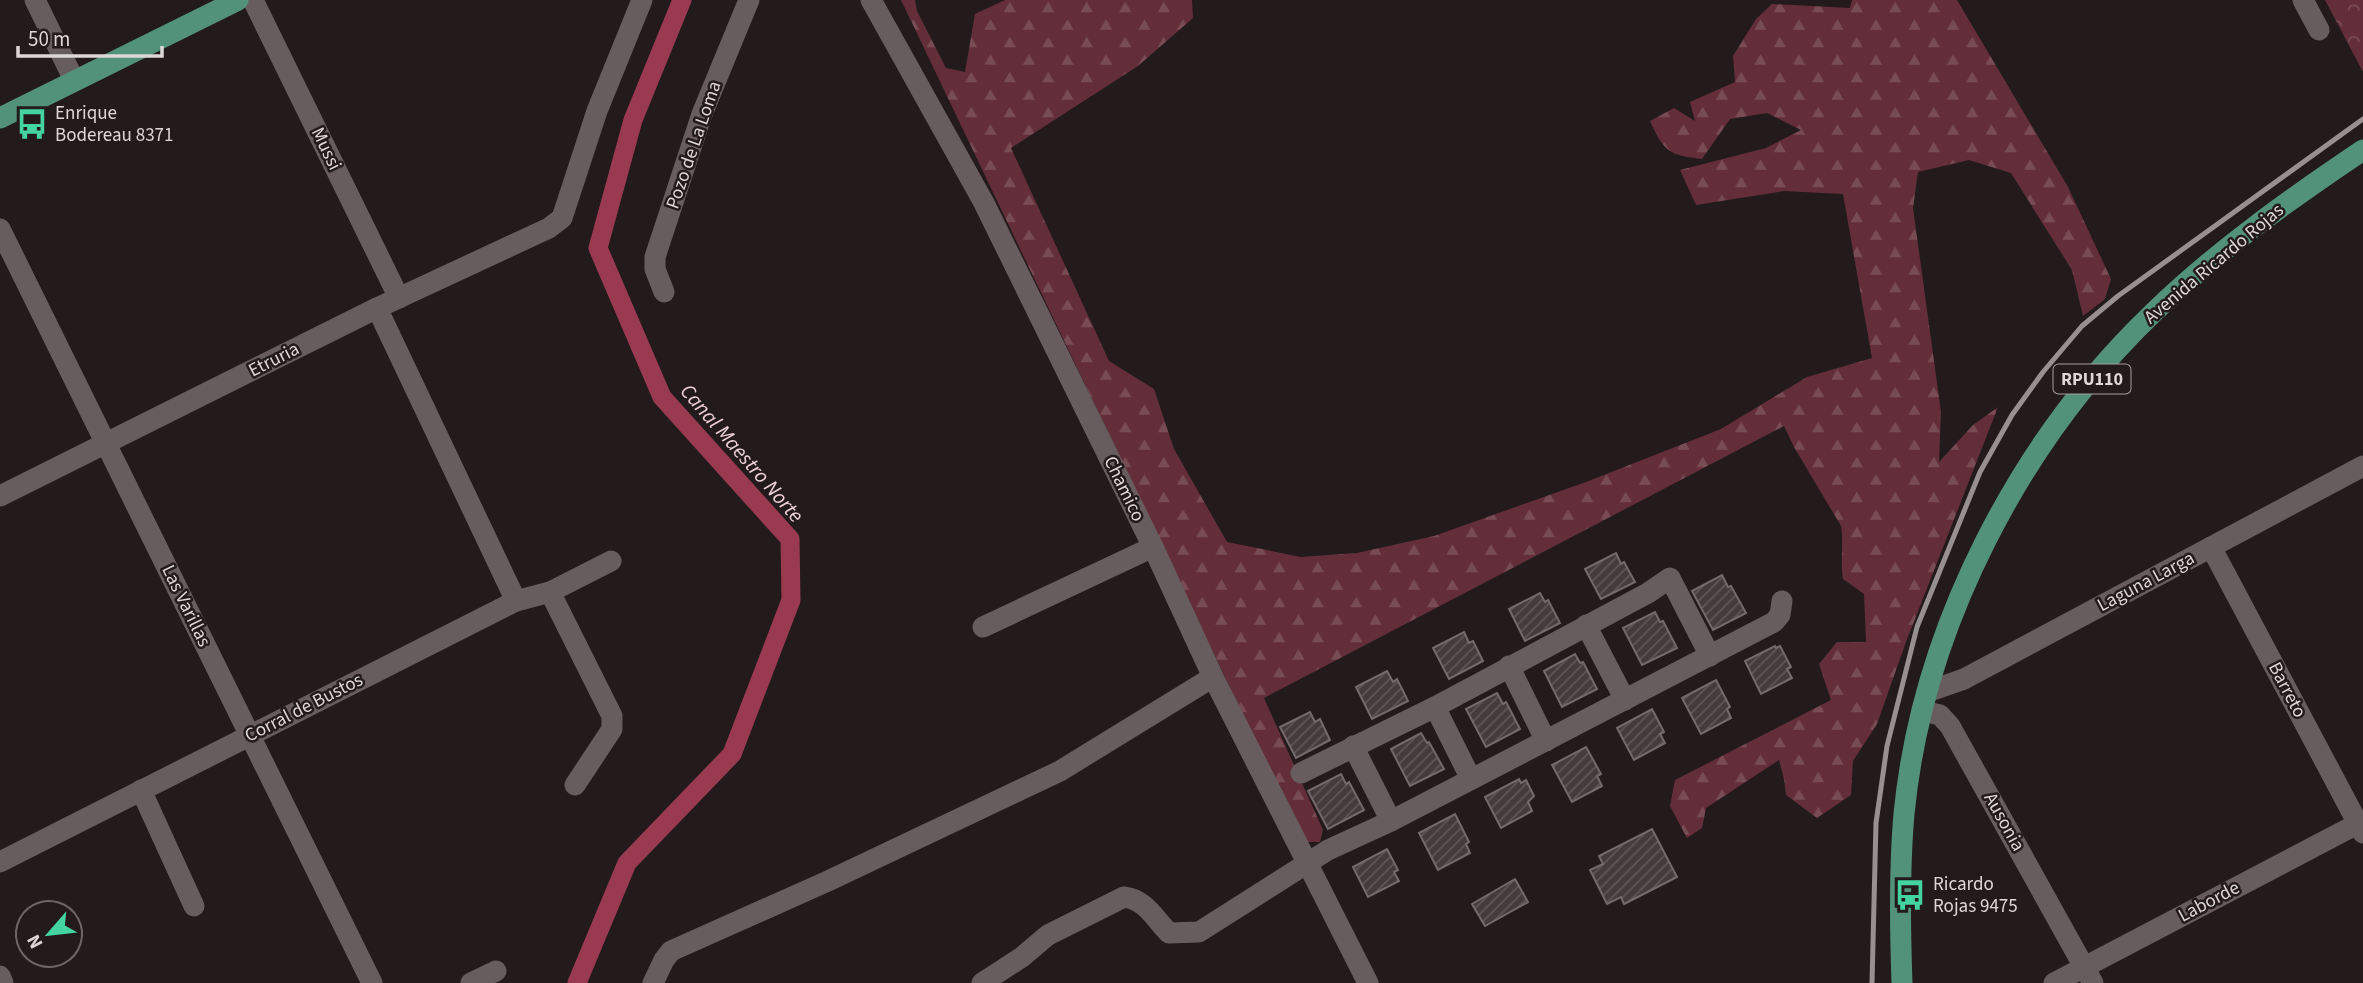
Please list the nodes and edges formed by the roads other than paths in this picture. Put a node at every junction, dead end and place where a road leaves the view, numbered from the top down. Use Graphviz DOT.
graph roads {
  1 [pos="35,0"];
  2 [pos="238,0"];
  3 [pos="253,0"];
  4 [pos="642,0"];
  5 [pos="749,0"];
  6 [pos="871,0"];
  7 [pos="2303,0"];
  8 [pos="2319,30"];
  9 [pos="74,80"];
  10 [pos="0,118"];
  11 [pos="2363,150"];
  12 [pos="0,229"];
  13 [pos="664,292"];
  14 [pos="399,298"];
  15 [pos="377,308"];
  16 [pos="108,444"];
  17 [pos="2363,466"];
  18 [pos="0,496"];
  19 [pos="1153,547"];
  20 [pos="2211,547"];
  21 [pos="611,562"];
  22 [pos="550,592"];
  23 [pos="516,601"];
  24 [pos="1782,601"];
  25 [pos="1586,625"];
  26 [pos="983,627"];
  27 [pos="1710,656"];
  28 [pos="1509,666"];
  29 [pos="1213,677"];
  30 [pos="1625,700"];
  31 [pos="1925,702"];
  32 [pos="1435,707"];
  33 [pos="250,735"];
  34 [pos="1546,741"];
  35 [pos="1353,746"];
  36 [pos="1301,773"];
  37 [pos="1471,779"];
  38 [pos="575,785"];
  39 [pos="141,790"];
  40 [pos="1391,821"];
  41 [pos="2361,826"];
  42 [pos="0,862"];
  43 [pos="1307,862"];
  44 [pos="194,906"];
  45 [pos="496,971"];
  46 [pos="2089,975"];
  47 [pos="0,976"];
  48 [pos="3,983"];
  49 [pos="372,983"];
  50 [pos="471,983"];
  51 [pos="653,983"];
  52 [pos="982,983"];
  53 [pos="1368,983"];
  54 [pos="1902,983"];
  55 [pos="2054,983"];
  1 -- 9 [label="street"];
  2 -- 9 [label="main road"];
  3 -- 14 [label="street, Mussi"];
  4 -- 14 [label="street, Etruria"];
  5 -- 13 [label="street, Pozo de La Loma"];
  6 -- 19 [label="street, Chamico"];
  7 -- 8 [label="street"];
  9 -- 10 [label="main road"];
  11 -- 31 [label="main road, Avenida Ricardo Rojas / RPU110"];
  12 -- 16 [label="street, Las Varillas"];
  14 -- 15 [label="street, Etruria"];
  15 -- 16 [label="street, Etruria"];
  15 -- 23 [label="street"];
  16 -- 18 [label="street, Etruria"];
  16 -- 33 [label="street, Las Varillas"];
  17 -- 20 [label="street, Laguna Larga"];
  19 -- 26 [label="street"];
  19 -- 29 [label="street, Chamico"];
  20 -- 31 [label="street, Laguna Larga"];
  20 -- 41 [label="street, Barreto"];
  21 -- 22 [label="street, Corral de Bustos"];
  22 -- 23 [label="street, Corral de Bustos"];
  22 -- 38 [label="street"];
  23 -- 33 [label="street, Corral de Bustos"];
  24 -- 27 [label="street"];
  25 -- 27 [label="street"];
  25 -- 28 [label="street"];
  25 -- 30 [label="street"];
  27 -- 30 [label="street"];
  28 -- 32 [label="street"];
  28 -- 34 [label="street"];
  29 -- 43 [label="street, Chamico"];
  29 -- 51 [label="street"];
  30 -- 34 [label="street"];
  31 -- 46 [label="street, Ausonia"];
  31 -- 54 [label="main road, Avenida Ricardo Rojas / RPU110"];
  32 -- 35 [label="street"];
  32 -- 37 [label="street"];
  33 -- 39 [label="street, Corral de Bustos"];
  33 -- 49 [label="street, Las Varillas"];
  34 -- 37 [label="street"];
  35 -- 36 [label="street"];
  35 -- 40 [label="street"];
  37 -- 40 [label="street"];
  39 -- 42 [label="street, Corral de Bustos"];
  39 -- 44 [label="street"];
  40 -- 43 [label="street"];
  41 -- 46 [label="street, Laborde"];
  43 -- 52 [label="street"];
  43 -- 53 [label="street, Chamico"];
  45 -- 50 [label="street"];
  46 -- 55 [label="street, Laborde"];
  47 -- 48 [label="street"];
}
